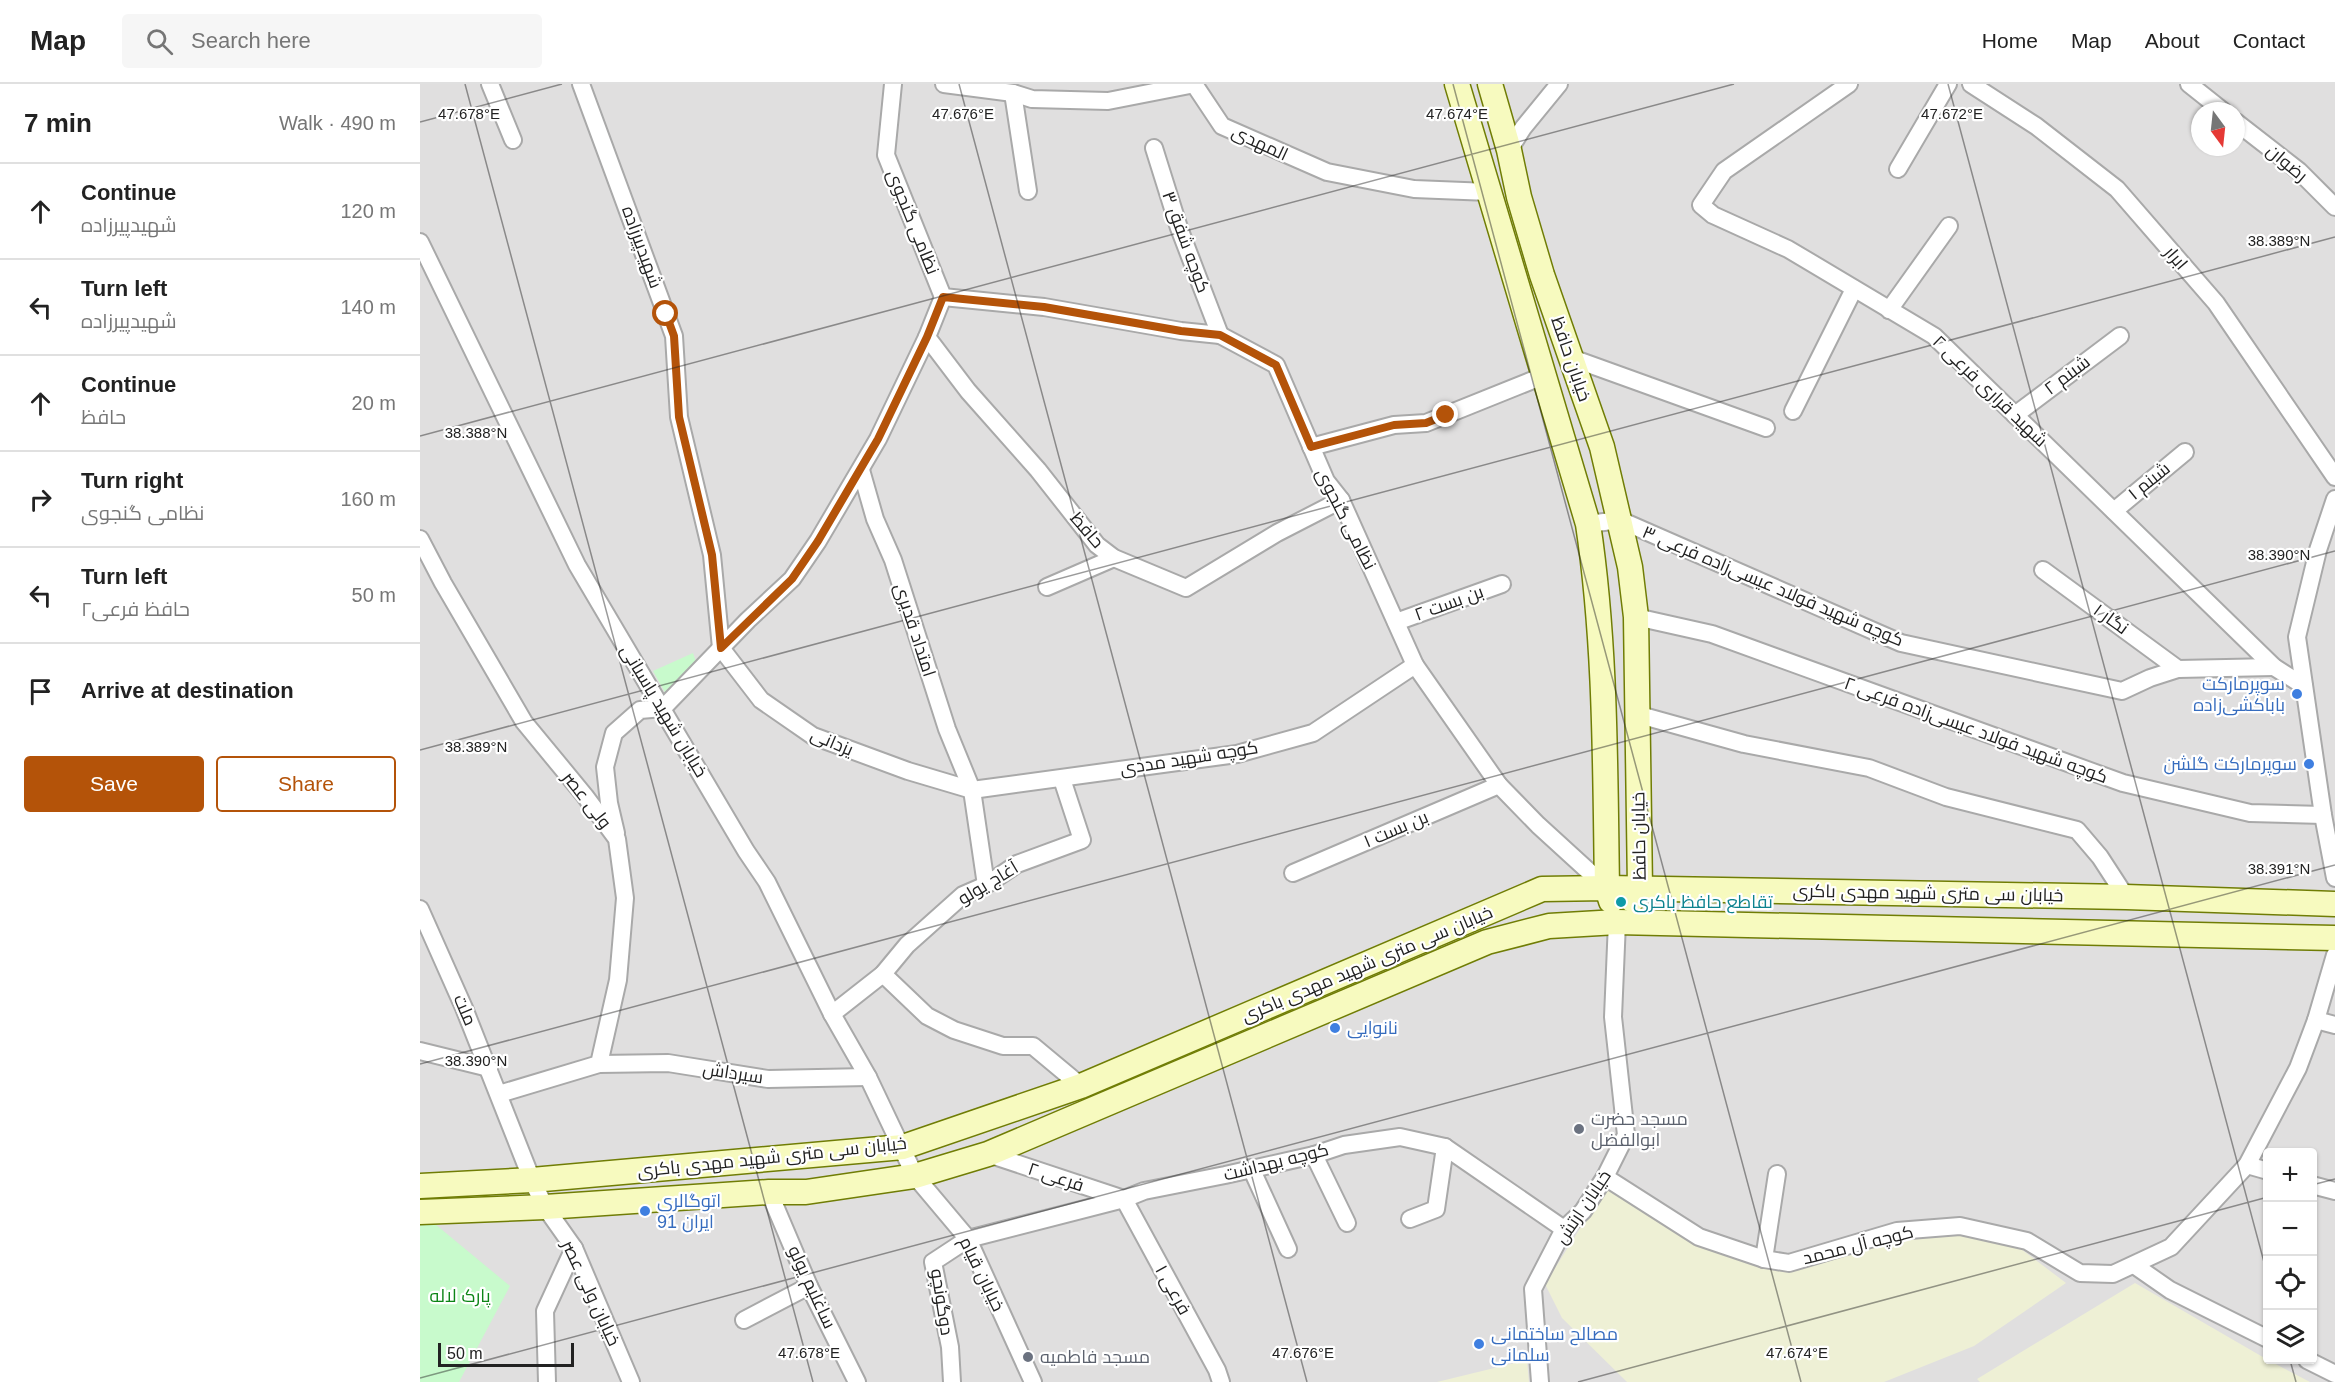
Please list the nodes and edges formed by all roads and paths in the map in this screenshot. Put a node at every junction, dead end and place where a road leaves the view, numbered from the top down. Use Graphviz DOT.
graph roads {
  1 [pos="490,84"];
  2 [pos="581,84"];
  3 [pos="893,84"];
  4 [pos="944,84"];
  5 [pos="1194,84"];
  6 [pos="1457,84"];
  7 [pos="1490,84"];
  8 [pos="1560,84"];
  9 [pos="1849,84"];
  10 [pos="1948,84"];
  11 [pos="1971,84"];
  12 [pos="2188,84"];
  13 [pos="1013,93"];
  14 [pos="2211,102"];
  15 [pos="2245,129"];
  16 [pos="513,140"];
  17 [pos="1154,148"];
  18 [pos="1509,150"];
  19 [pos="1898,169"];
  20 [pos="1028,191"];
  21 [pos="1489,192"];
  22 [pos="2335,207"];
  23 [pos="1949,226"];
  24 [pos="420,242"];
  25 [pos="1854,289"];
  26 [pos="943,297"];
  27 [pos="1889,310"];
  28 [pos="1220,335"];
  29 [pos="2120,336"];
  30 [pos="927,337"];
  31 [pos="1569,357"];
  32 [pos="1543,376"];
  33 [pos="1793,411"];
  34 [pos="2015,415"];
  35 [pos="1766,428"];
  36 [pos="1311,447"];
  37 [pos="2185,452"];
  38 [pos="861,470"];
  39 [pos="2335,477"];
  40 [pos="2335,499"];
  41 [pos="1341,500"];
  42 [pos="2114,511"];
  43 [pos="1620,520"];
  44 [pos="1588,524"];
  45 [pos="420,539"];
  46 [pos="1114,558"];
  47 [pos="2043,570"];
  48 [pos="1502,585"];
  49 [pos="1047,587"];
  50 [pos="1636,617"];
  51 [pos="1396,622"];
  52 [pos="721,648"];
  53 [pos="1415,665"];
  54 [pos="2274,666"];
  55 [pos="2178,669"];
  56 [pos="2304,686"];
  57 [pos="663,708"];
  58 [pos="1636,714"];
  59 [pos="1062,779"];
  60 [pos="1499,785"];
  61 [pos="972,790"];
  62 [pos="2323,815"];
  63 [pos="617,839"];
  64 [pos="1293,873"];
  65 [pos="2335,878"];
  66 [pos="986,885"];
  67 [pos="1607,888"];
  68 [pos="1640,888"];
  69 [pos="2126,897"];
  70 [pos="2335,904"];
  71 [pos="420,909"];
  72 [pos="1617,922"];
  73 [pos="2335,938"];
  74 [pos="2335,955"];
  75 [pos="883,974"];
  76 [pos="832,1014"];
  77 [pos="2316,1020"];
  78 [pos="2335,1025"];
  79 [pos="420,1051"];
  80 [pos="599,1064"];
  81 [pos="489,1068"];
  82 [pos="868,1077"];
  83 [pos="1081,1086"];
  84 [pos="499,1094"];
  85 [pos="903,1147"];
  86 [pos="1445,1147"];
  87 [pos="988,1155"];
  88 [pos="1314,1155"];
  89 [pos="2247,1165"];
  90 [pos="1251,1168"];
  91 [pos="2263,1170"];
  92 [pos="1777,1174"];
  93 [pos="915,1176"];
  94 [pos="1605,1177"];
  95 [pos="532,1180"];
  96 [pos="420,1186"];
  97 [pos="2317,1186"];
  98 [pos="2335,1191"];
  99 [pos="768,1192"];
  100 [pos="1124,1198"];
  101 [pos="545,1207"];
  102 [pos="420,1212"];
  103 [pos="1410,1219"];
  104 [pos="1347,1223"];
  105 [pos="1564,1229"];
  106 [pos="968,1239"];
  107 [pos="574,1248"];
  108 [pos="1288,1249"];
  109 [pos="1764,1259"];
  110 [pos="2134,1265"];
  111 [pos="810,1286"];
  112 [pos="744,1320"];
  113 [pos="2263,1336"];
  114 [pos="2316,1364"];
  115 [pos="2335,1374"];
  116 [pos="547,1382"];
  117 [pos="631,1382"];
  118 [pos="857,1382"];
  119 [pos="952,1382"];
  120 [pos="1033,1382"];
  121 [pos="1221,1382"];
  122 [pos="1540,1382"];
  1 -- 16 [label="street"];
  2 -- 52 [label="street, شهیدپیرزاده"];
  3 -- 26 [label="street, نظامی گنجوی"];
  4 -- 13 [label="street, المهدی"];
  5 -- 13 [label="street, المهدی"];
  5 -- 21 [label="street, المهدی"];
  6 -- 21 [label="main road, خیابان حافظ"];
  7 -- 18 [label="main road, خیابان حافظ"];
  8 -- 18 [label="street"];
  9 -- 25 [label="street, شهید قراری فرعی ۲"];
  10 -- 19 [label="street"];
  11 -- 39 [label="street, ابرار"];
  12 -- 14 [label="street"];
  13 -- 20 [label="street"];
  15 -- 22 [label="street, رضوان"];
  17 -- 28 [label="street, کوچه شفق ۳"];
  18 -- 31 [label="main road, خیابان حافظ"];
  21 -- 32 [label="main road, خیابان حافظ"];
  23 -- 27 [label="street"];
  24 -- 57 [label="street, خیابان شهید پاسبانی"];
  25 -- 27 [label="street, شهید قراری فرعی ۲"];
  25 -- 33 [label="street"];
  26 -- 28 [label="street, نظامی گنجوی"];
  26 -- 30 [label="street"];
  27 -- 34 [label="street, شهید قراری فرعی ۲"];
  28 -- 36 [label="street, نظامی گنجوی"];
  29 -- 34 [label="street, شبنم ۲"];
  30 -- 38 [label="street"];
  30 -- 46 [label="street, حافظ"];
  31 -- 35 [label="street"];
  31 -- 43 [label="main road, خیابان حافظ"];
  32 -- 36 [label="street"];
  32 -- 44 [label="main road, خیابان حافظ"];
  34 -- 42 [label="street, شهید قراری فرعی ۲"];
  36 -- 41 [label="street, نظامی گنجوی"];
  37 -- 42 [label="street, شبنم ۱"];
  38 -- 52 [label="street"];
  38 -- 61 [label="street, امتداد قدیری"];
  40 -- 56 [label="street"];
  41 -- 46 [label="street, حافظ"];
  41 -- 51 [label="street, نظامی گنجوی"];
  42 -- 54 [label="street, شهید قراری فرعی ۲"];
  43 -- 44 [label="street, کوچه شهید فولاد عیسی‌زاده فرعی ۳"];
  43 -- 50 [label="main road, خیابان حافظ"];
  43 -- 55 [label="street, کوچه شهید فولاد عیسی‌زاده فرعی ۳"];
  44 -- 67 [label="main road, خیابان حافظ"];
  45 -- 63 [label="street, ولی عصر"];
  46 -- 49 [label="street"];
  47 -- 55 [label="street, نگار ۱"];
  48 -- 51 [label="street, بن بست ۲"];
  50 -- 58 [label="main road, خیابان حافظ"];
  50 -- 62 [label="street, کوچه شهید فولاد عیسی‌زاده فرعی ۲"];
  51 -- 53 [label="street, نظامی گنجوی"];
  52 -- 57 [label="street"];
  52 -- 61 [label="street, یزدانی"];
  53 -- 59 [label="street, کوچه شهید مددی"];
  53 -- 60 [label="street"];
  54 -- 55 [label="street, کوچه شهید فولاد عیسی‌زاده فرعی ۳"];
  54 -- 56 [label="street, شهید قراری فرعی ۲"];
  56 -- 62 [label="street"];
  57 -- 63 [label="street"];
  57 -- 76 [label="street, خیابان شهید پاسبانی"];
  58 -- 68 [label="main road, خیابان حافظ"];
  58 -- 69 [label="street"];
  59 -- 61 [label="street, کوچه شهید مددی"];
  59 -- 66 [label="street, آغاج یولو"];
  60 -- 64 [label="street, بن بست ۱"];
  60 -- 67 [label="street"];
  61 -- 66 [label="street, امتداد قدیری"];
  62 -- 65 [label="street"];
  63 -- 80 [label="street, ولی عصر"];
  66 -- 75 [label="street, آغاج یولو"];
  67 -- 68 [label="main road, خیابان سی متری شهید مهدی باکری"];
  67 -- 72 [label="main road, خیابان حافظ"];
  67 -- 83 [label="main road, خیابان سی متری شهید مهدی باکری"];
  68 -- 69 [label="main road, خیابان سی متری شهید مهدی باکری"];
  68 -- 72 [label="main road, خیابان حافظ"];
  69 -- 70 [label="main road, خیابان سی متری شهید مهدی باکری"];
  71 -- 81 [label="street, ملت"];
  72 -- 73 [label="main road, خیابان سی متری شهید مهدی باکری"];
  72 -- 87 [label="main road, خیابان سی متری شهید مهدی باکری"];
  72 -- 94 [label="street, خیابان ارتش"];
  74 -- 77 [label="street, کوچه آل محمد"];
  75 -- 76 [label="street, آغاج یولو"];
  75 -- 83 [label="street"];
  76 -- 82 [label="street, خیابان شهید پاسبانی"];
  77 -- 78 [label="street"];
  77 -- 89 [label="street, کوچه آل محمد"];
  79 -- 81 [label="street"];
  80 -- 82 [label="street, سیرداش"];
  80 -- 84 [label="street"];
  81 -- 84 [label="street, ملت"];
  82 -- 85 [label="street, خیابان شهید پاسبانی"];
  83 -- 85 [label="main road, خیابان سی متری شهید مهدی باکری"];
  84 -- 95 [label="street, ملت"];
  85 -- 93 [label="street, خیابان شهید پاسبانی"];
  85 -- 95 [label="main road, خیابان سی متری شهید مهدی باکری"];
  86 -- 88 [label="street, کوچه بهداشت"];
  86 -- 103 [label="street"];
  86 -- 105 [label="street, کوچه بهداشت"];
  87 -- 93 [label="main road, خیابان سی متری شهید مهدی باکری"];
  87 -- 100 [label="street, فرعی ۲"];
  88 -- 90 [label="street, کوچه بهداشت"];
  88 -- 104 [label="street"];
  89 -- 91 [label="street"];
  89 -- 110 [label="street, کوچه آل محمد"];
  90 -- 100 [label="street, کوچه بهداشت"];
  90 -- 108 [label="street"];
  92 -- 109 [label="street"];
  93 -- 99 [label="main road, خیابان سی متری شهید مهدی باکری"];
  93 -- 106 [label="street, خیابان قیام"];
  94 -- 105 [label="street, خیابان ارتش"];
  94 -- 109 [label="street, کوچه آل محمد"];
  95 -- 96 [label="main road, خیابان سی متری شهید مهدی باکری"];
  95 -- 101 [label="street, خیابان ولی عصر"];
  97 -- 98 [label="street"];
  99 -- 101 [label="main road, خیابان سی متری شهید مهدی باکری"];
  99 -- 111 [label="street, ساغلیم یولو"];
  100 -- 106 [label="street, کوچه بهداشت"];
  100 -- 121 [label="street, فرعی ۱"];
  101 -- 102 [label="main road, خیابان سی متری شهید مهدی باکری"];
  101 -- 107 [label="street, خیابان ولی عصر"];
  105 -- 122 [label="street, خیابان ارتش"];
  106 -- 119 [label="street, دوگونچو"];
  106 -- 120 [label="street, خیابان قیام"];
  107 -- 116 [label="street"];
  107 -- 117 [label="street, خیابان ولی عصر"];
  109 -- 110 [label="street, کوچه آل محمد"];
  110 -- 113 [label="street"];
  111 -- 112 [label="street"];
  111 -- 118 [label="street, ساغلیم یولو"];
  114 -- 115 [label="street"];
}
